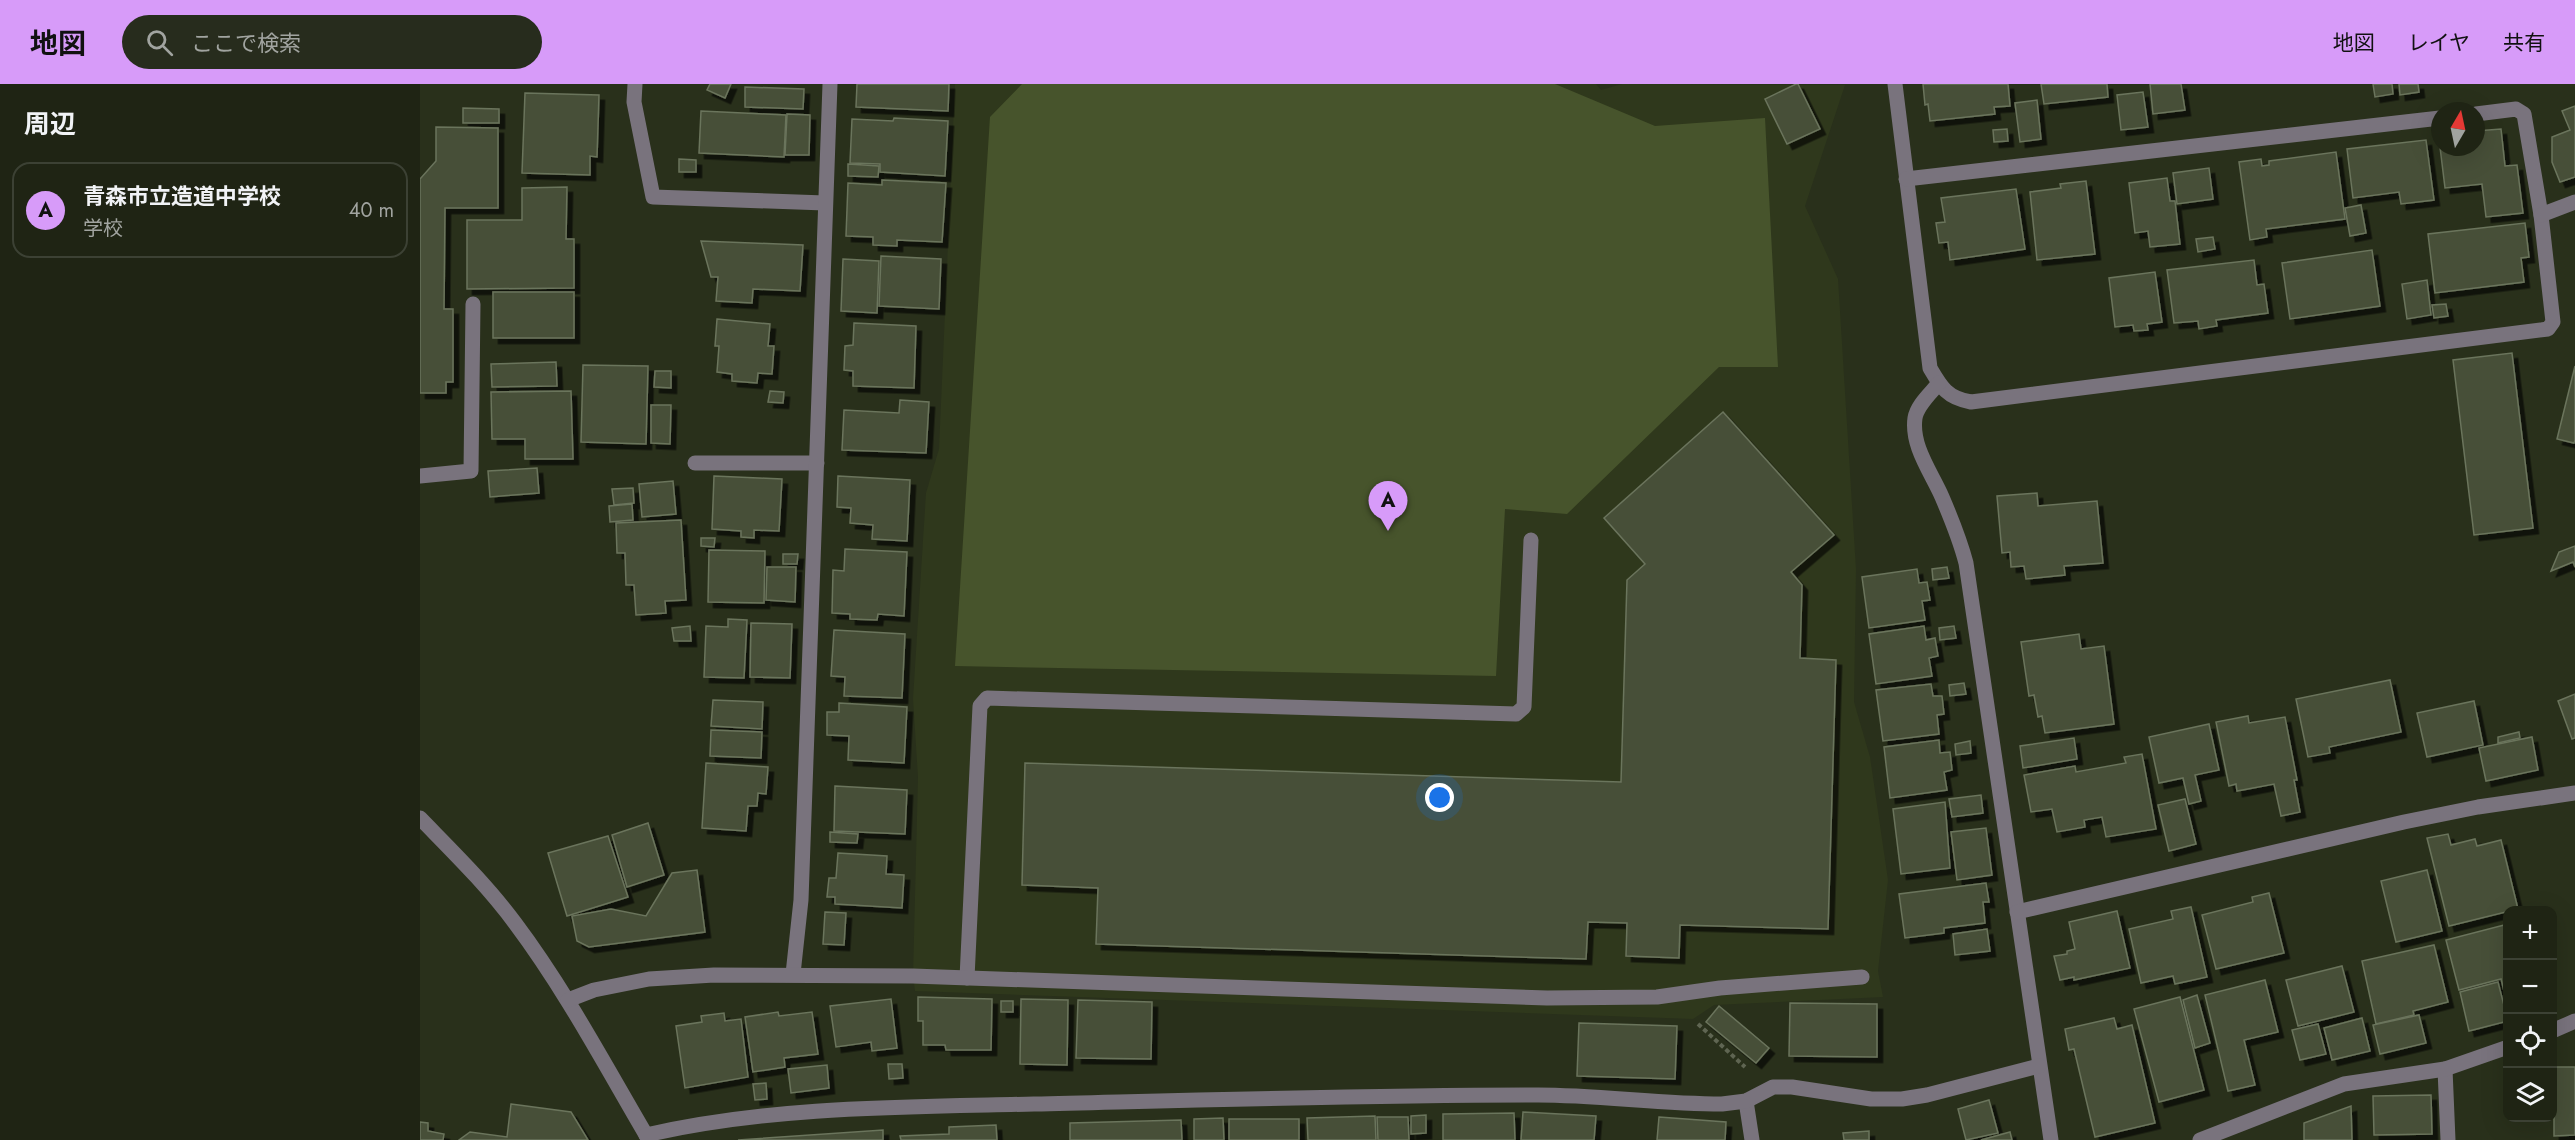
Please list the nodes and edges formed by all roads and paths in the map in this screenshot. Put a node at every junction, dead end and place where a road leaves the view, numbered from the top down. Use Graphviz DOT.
graph roads {
  1 [pos="635,84"];
  2 [pos="830,84"];
  3 [pos="1895,84"];
  4 [pos="2485,113"];
  5 [pos="2431,119"];
  6 [pos="1906,179"];
  7 [pos="2575,202"];
  8 [pos="825,203"];
  9 [pos="2541,215"];
  10 [pos="473,304"];
  11 [pos="1939,383"];
  12 [pos="695,463"];
  13 [pos="817,463"];
  14 [pos="420,476"];
  15 [pos="1531,540"];
  16 [pos="2575,793"];
  17 [pos="420,818"];
  18 [pos="2017,912"];
  19 [pos="793,974"];
  20 [pos="1862,977"];
  21 [pos="967,978"];
  22 [pos="1670,995"];
  23 [pos="568,1000"];
  24 [pos="2575,1022"];
  25 [pos="2557,1029"];
  26 [pos="2503,1049"];
  27 [pos="2039,1066"];
  28 [pos="2445,1069"];
  29 [pos="1773,1087"];
  30 [pos="1746,1101"];
  31 [pos="648,1137"];
  32 [pos="1752,1140"];
  33 [pos="2051,1140"];
  34 [pos="2200,1140"];
  35 [pos="2448,1140"];
  1 -- 8 [label="street"];
  2 -- 8 [label="street"];
  3 -- 6 [label="street"];
  4 -- 9 [label="street"];
  5 -- 6 [label="street"];
  6 -- 11 [label="street"];
  7 -- 9 [label="street"];
  8 -- 13 [label="street"];
  9 -- 11 [label="street"];
  10 -- 14 [label="street"];
  11 -- 18 [label="street"];
  12 -- 13 [label="street"];
  13 -- 19 [label="street"];
  15 -- 21 [label="street"];
  16 -- 18 [label="street"];
  17 -- 23 [label="street"];
  18 -- 27 [label="street"];
  19 -- 21 [label="street"];
  19 -- 23 [label="street"];
  20 -- 22 [label="street"];
  21 -- 22 [label="street"];
  22 -- 29 [label="path"];
  23 -- 31 [label="street"];
  24 -- 25 [label="street"];
  26 -- 28 [label="street"];
  27 -- 29 [label="street"];
  27 -- 33 [label="street"];
  28 -- 34 [label="street"];
  28 -- 35 [label="street"];
  29 -- 30 [label="street"];
  30 -- 31 [label="street"];
  30 -- 32 [label="street"];
}
